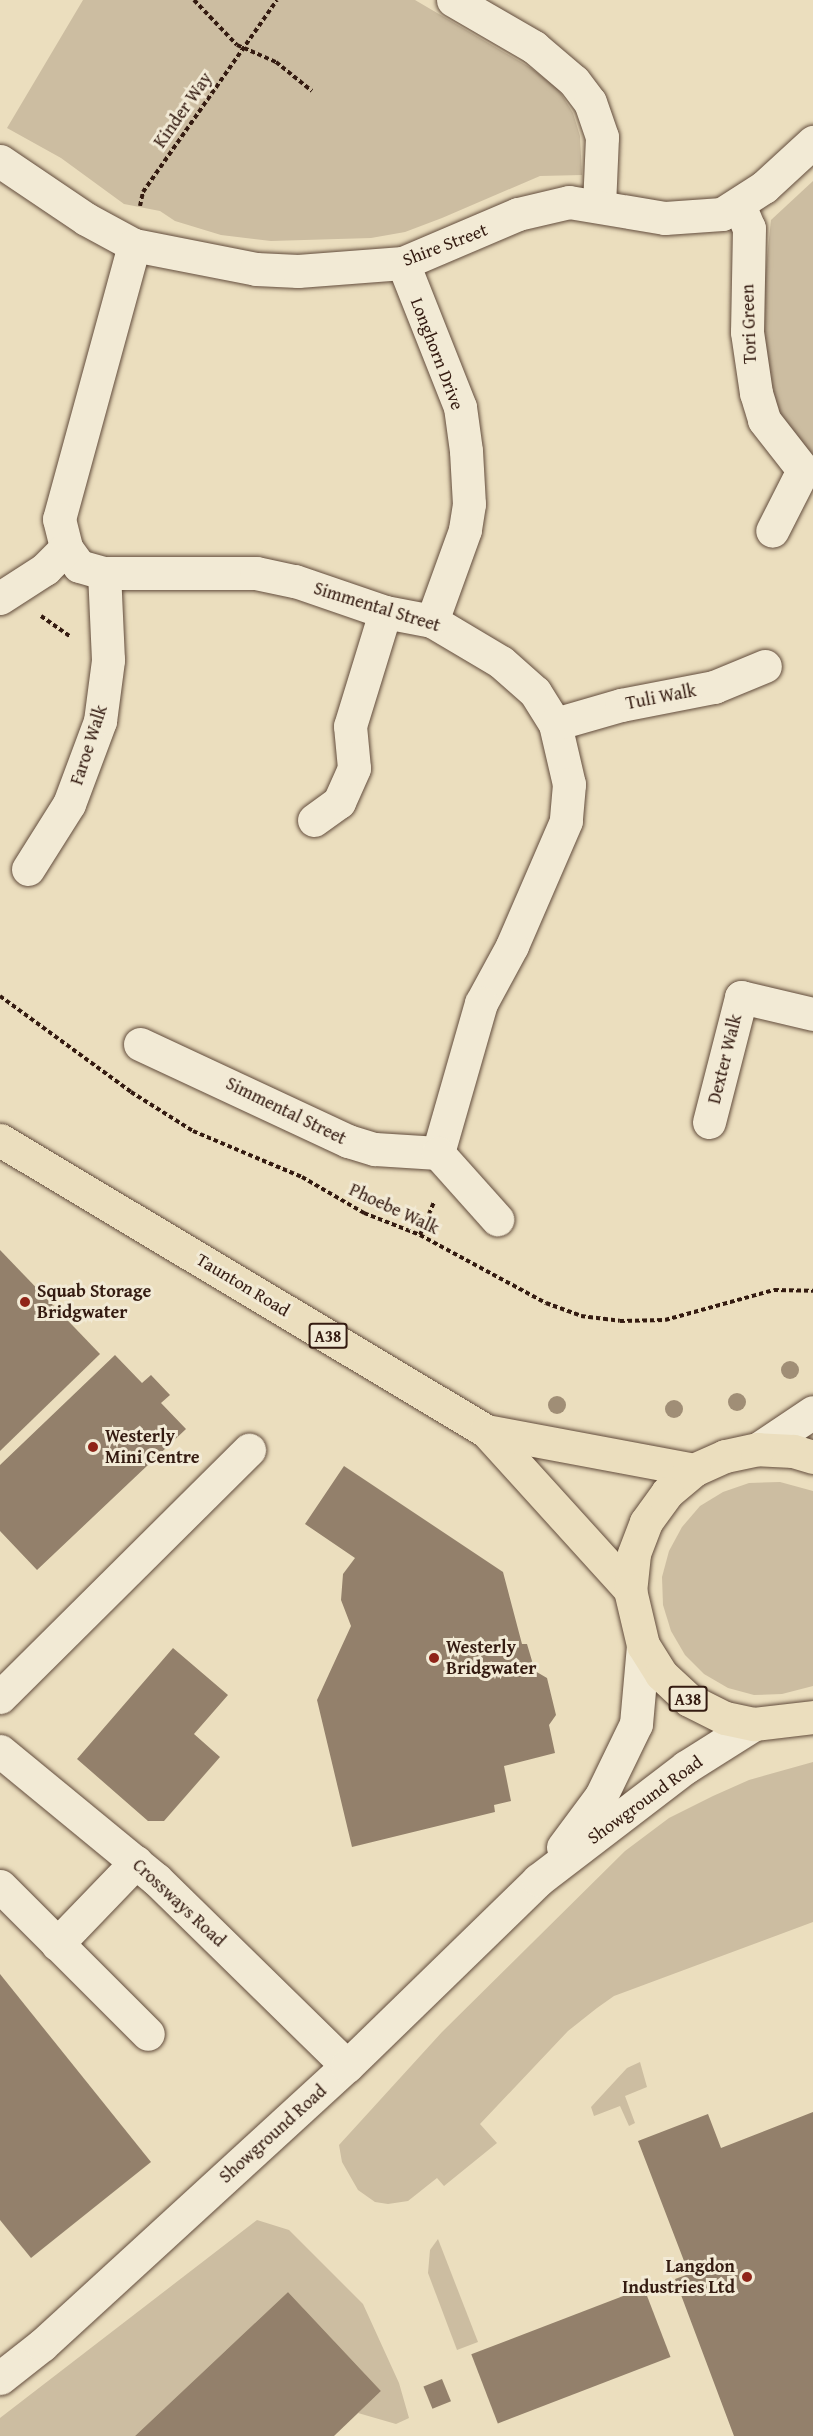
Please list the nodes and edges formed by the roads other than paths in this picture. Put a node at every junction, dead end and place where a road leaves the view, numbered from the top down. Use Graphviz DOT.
graph roads {
  1 [pos="453,0"];
  2 [pos="813,142"];
  3 [pos="0,161"];
  4 [pos="739,205"];
  5 [pos="599,206"];
  6 [pos="134,244"];
  7 [pos="403,263"];
  8 [pos="772,531"];
  9 [pos="66,548"];
  10 [pos="104,573"];
  11 [pos="9,594"];
  12 [pos="384,612"];
  13 [pos="432,621"];
  14 [pos="765,666"];
  15 [pos="555,724"];
  16 [pos="314,820"];
  17 [pos="28,869"];
  18 [pos="813,1014"];
  19 [pos="140,1044"];
  20 [pos="709,1122"];
  21 [pos="0,1140"];
  22 [pos="438,1153"];
  23 [pos="497,1220"];
  24 [pos="813,1412"];
  25 [pos="486,1431"];
  26 [pos="758,1449"];
  27 [pos="249,1450"];
  28 [pos="813,1457"];
  29 [pos="694,1470"];
  30 [pos="630,1590"];
  31 [pos="643,1645"];
  32 [pos="0,1698"];
  33 [pos="813,1717"];
  34 [pos="754,1724"];
  35 [pos="0,1751"];
  36 [pos="136,1862"];
  37 [pos="538,1880"];
  38 [pos="0,1886"];
  39 [pos="57,1944"];
  40 [pos="148,2034"];
  41 [pos="347,2066"];
  42 [pos="0,2378"];
  1 -- 5 [label="street"];
  2 -- 4 [label="street, Shire Street"];
  3 -- 6 [label="street, Shire Street"];
  4 -- 5 [label="street, Shire Street"];
  4 -- 8 [label="street, Tori Green"];
  5 -- 7 [label="street, Shire Street"];
  6 -- 7 [label="street, Shire Street"];
  6 -- 9 [label="street"];
  7 -- 13 [label="street, Longhorn Drive"];
  9 -- 10 [label="street, Simmental Street"];
  9 -- 11 [label="street"];
  10 -- 12 [label="street, Simmental Street"];
  10 -- 17 [label="street, Faroe Walk"];
  12 -- 13 [label="street, Simmental Street"];
  12 -- 16 [label="street"];
  13 -- 15 [label="street, Simmental Street"];
  14 -- 15 [label="street, Tuli Walk"];
  15 -- 22 [label="street, Simmental Street"];
  18 -- 20 [label="street, Dexter Walk"];
  19 -- 22 [label="street, Simmental Street"];
  21 -- 25 [label="main road, Taunton Road / A38"];
  22 -- 23 [label="street"];
  24 -- 26 [label="street"];
  25 -- 29 [label="main road, Taunton Road / A38"];
  25 -- 30 [label="main road, Taunton Road / A38"];
  26 -- 28 [label="main road, A38"];
  26 -- 29 [label="main road, A38"];
  27 -- 32 [label="street"];
  29 -- 30 [label="main road, A38"];
  30 -- 31 [label="main road, A38"];
  31 -- 34 [label="main road, A38"];
  31 -- 37 [label="street, Showground Road"];
  33 -- 34 [label="main road, A38"];
  34 -- 37 [label="street, Showground Road"];
  35 -- 36 [label="street, Crossways Road"];
  36 -- 39 [label="street"];
  36 -- 41 [label="street, Crossways Road"];
  37 -- 41 [label="street, Showground Road"];
  38 -- 39 [label="street"];
  39 -- 40 [label="street"];
  41 -- 42 [label="street, Showground Road"];
}
